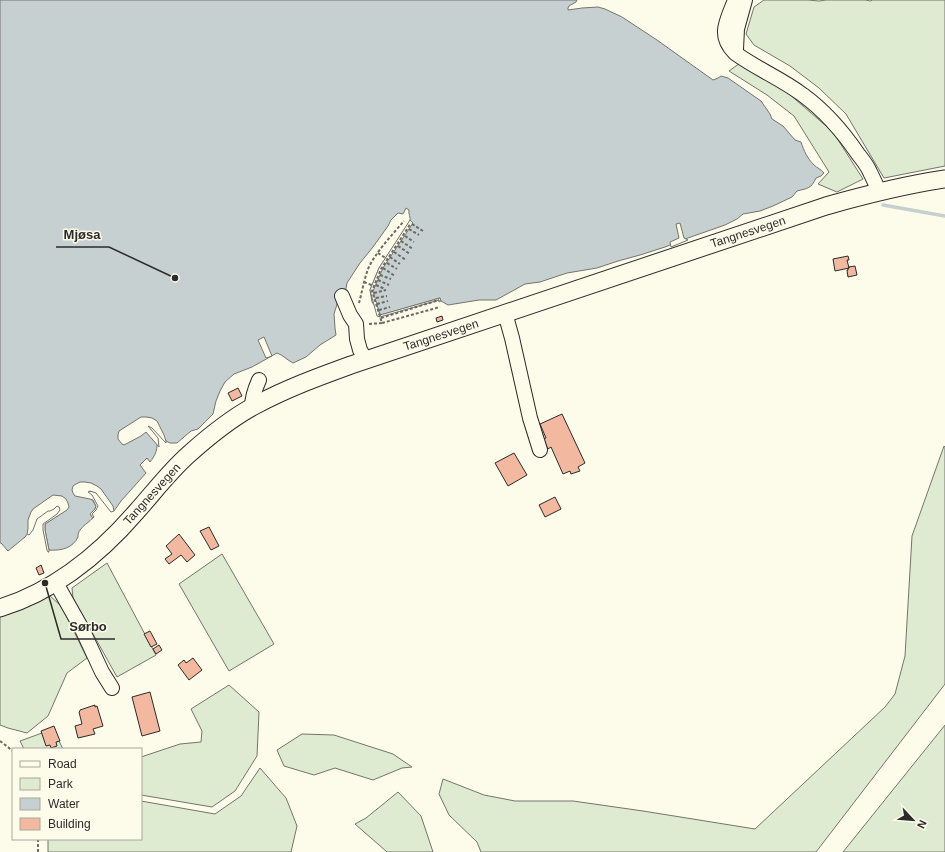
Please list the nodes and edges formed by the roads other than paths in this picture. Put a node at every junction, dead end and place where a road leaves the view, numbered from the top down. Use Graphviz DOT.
graph roads {
  1 [pos="735,0"];
  2 [pos="745,0"];
  3 [pos="735,54"];
  4 [pos="945,179"];
  5 [pos="879,191"];
  6 [pos="342,296"];
  7 [pos="505,314"];
  8 [pos="366,360"];
  9 [pos="259,380"];
  10 [pos="252,407"];
  11 [pos="540,450"];
  12 [pos="56,583"];
  13 [pos="0,608"];
  14 [pos="112,688"];
  1 -- 3 [label="lane"];
  2 -- 3 [label="lane"];
  3 -- 5 [label="lane"];
  4 -- 5 [label="main road, Tangnesvegen"];
  5 -- 7 [label="main road, Tangnesvegen"];
  6 -- 8 [label="lane"];
  7 -- 8 [label="main road, Tangnesvegen"];
  7 -- 11 [label="lane"];
  8 -- 10 [label="main road, Tangnesvegen"];
  9 -- 10 [label="lane"];
  10 -- 12 [label="main road, Tangnesvegen"];
  12 -- 13 [label="main road, Tangnesvegen"];
  12 -- 14 [label="lane"];
}
